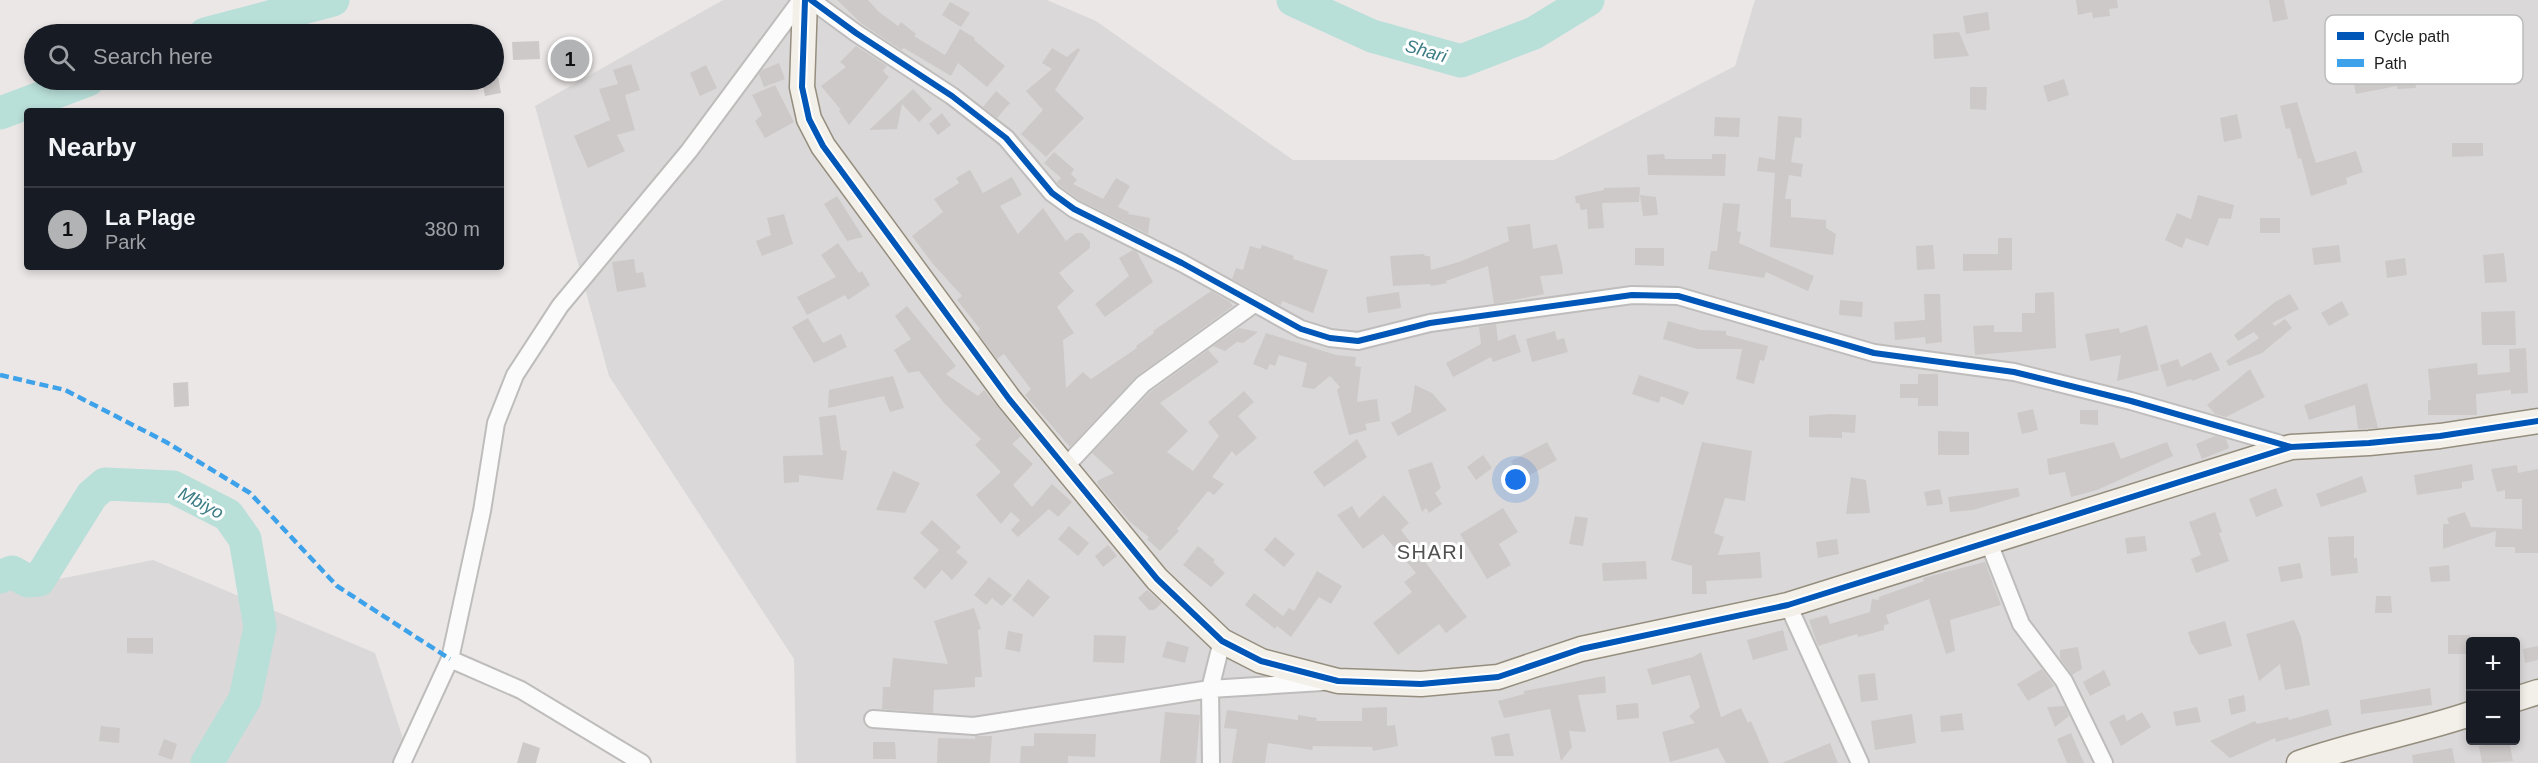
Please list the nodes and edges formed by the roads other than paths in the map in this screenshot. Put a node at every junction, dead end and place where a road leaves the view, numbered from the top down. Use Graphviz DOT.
graph roads {
  1 [pos="803,0"];
  2 [pos="811,0"];
  3 [pos="1254,304"];
  4 [pos="2538,421"];
  5 [pos="2291,447"];
  6 [pos="1065,467"];
  7 [pos="1989,543"];
  8 [pos="1788,605"];
  9 [pos="1222,641"];
  10 [pos="450,659"];
  11 [pos="1338,681"];
  12 [pos="1210,690"];
  13 [pos="2538,692"];
  14 [pos="2520,698"];
  15 [pos="2466,715"];
  16 [pos="873,719"];
  17 [pos="402,763"];
  18 [pos="642,763"];
  19 [pos="1211,763"];
  20 [pos="1860,763"];
  21 [pos="2104,763"];
  22 [pos="2299,763"];
  1 -- 6 [label="street"];
  1 -- 10 [label="street"];
  2 -- 3 [label="street"];
  3 -- 5 [label="street"];
  3 -- 6 [label="street"];
  4 -- 5 [label="street"];
  5 -- 7 [label="street"];
  6 -- 9 [label="street"];
  7 -- 8 [label="street"];
  7 -- 21 [label="street"];
  8 -- 11 [label="street"];
  8 -- 20 [label="street"];
  9 -- 11 [label="street"];
  9 -- 12 [label="street"];
  10 -- 17 [label="street"];
  10 -- 18 [label="street"];
  11 -- 12 [label="street"];
  12 -- 16 [label="street"];
  12 -- 19 [label="street"];
  13 -- 14 [label="street"];
  15 -- 22 [label="street"];
}
